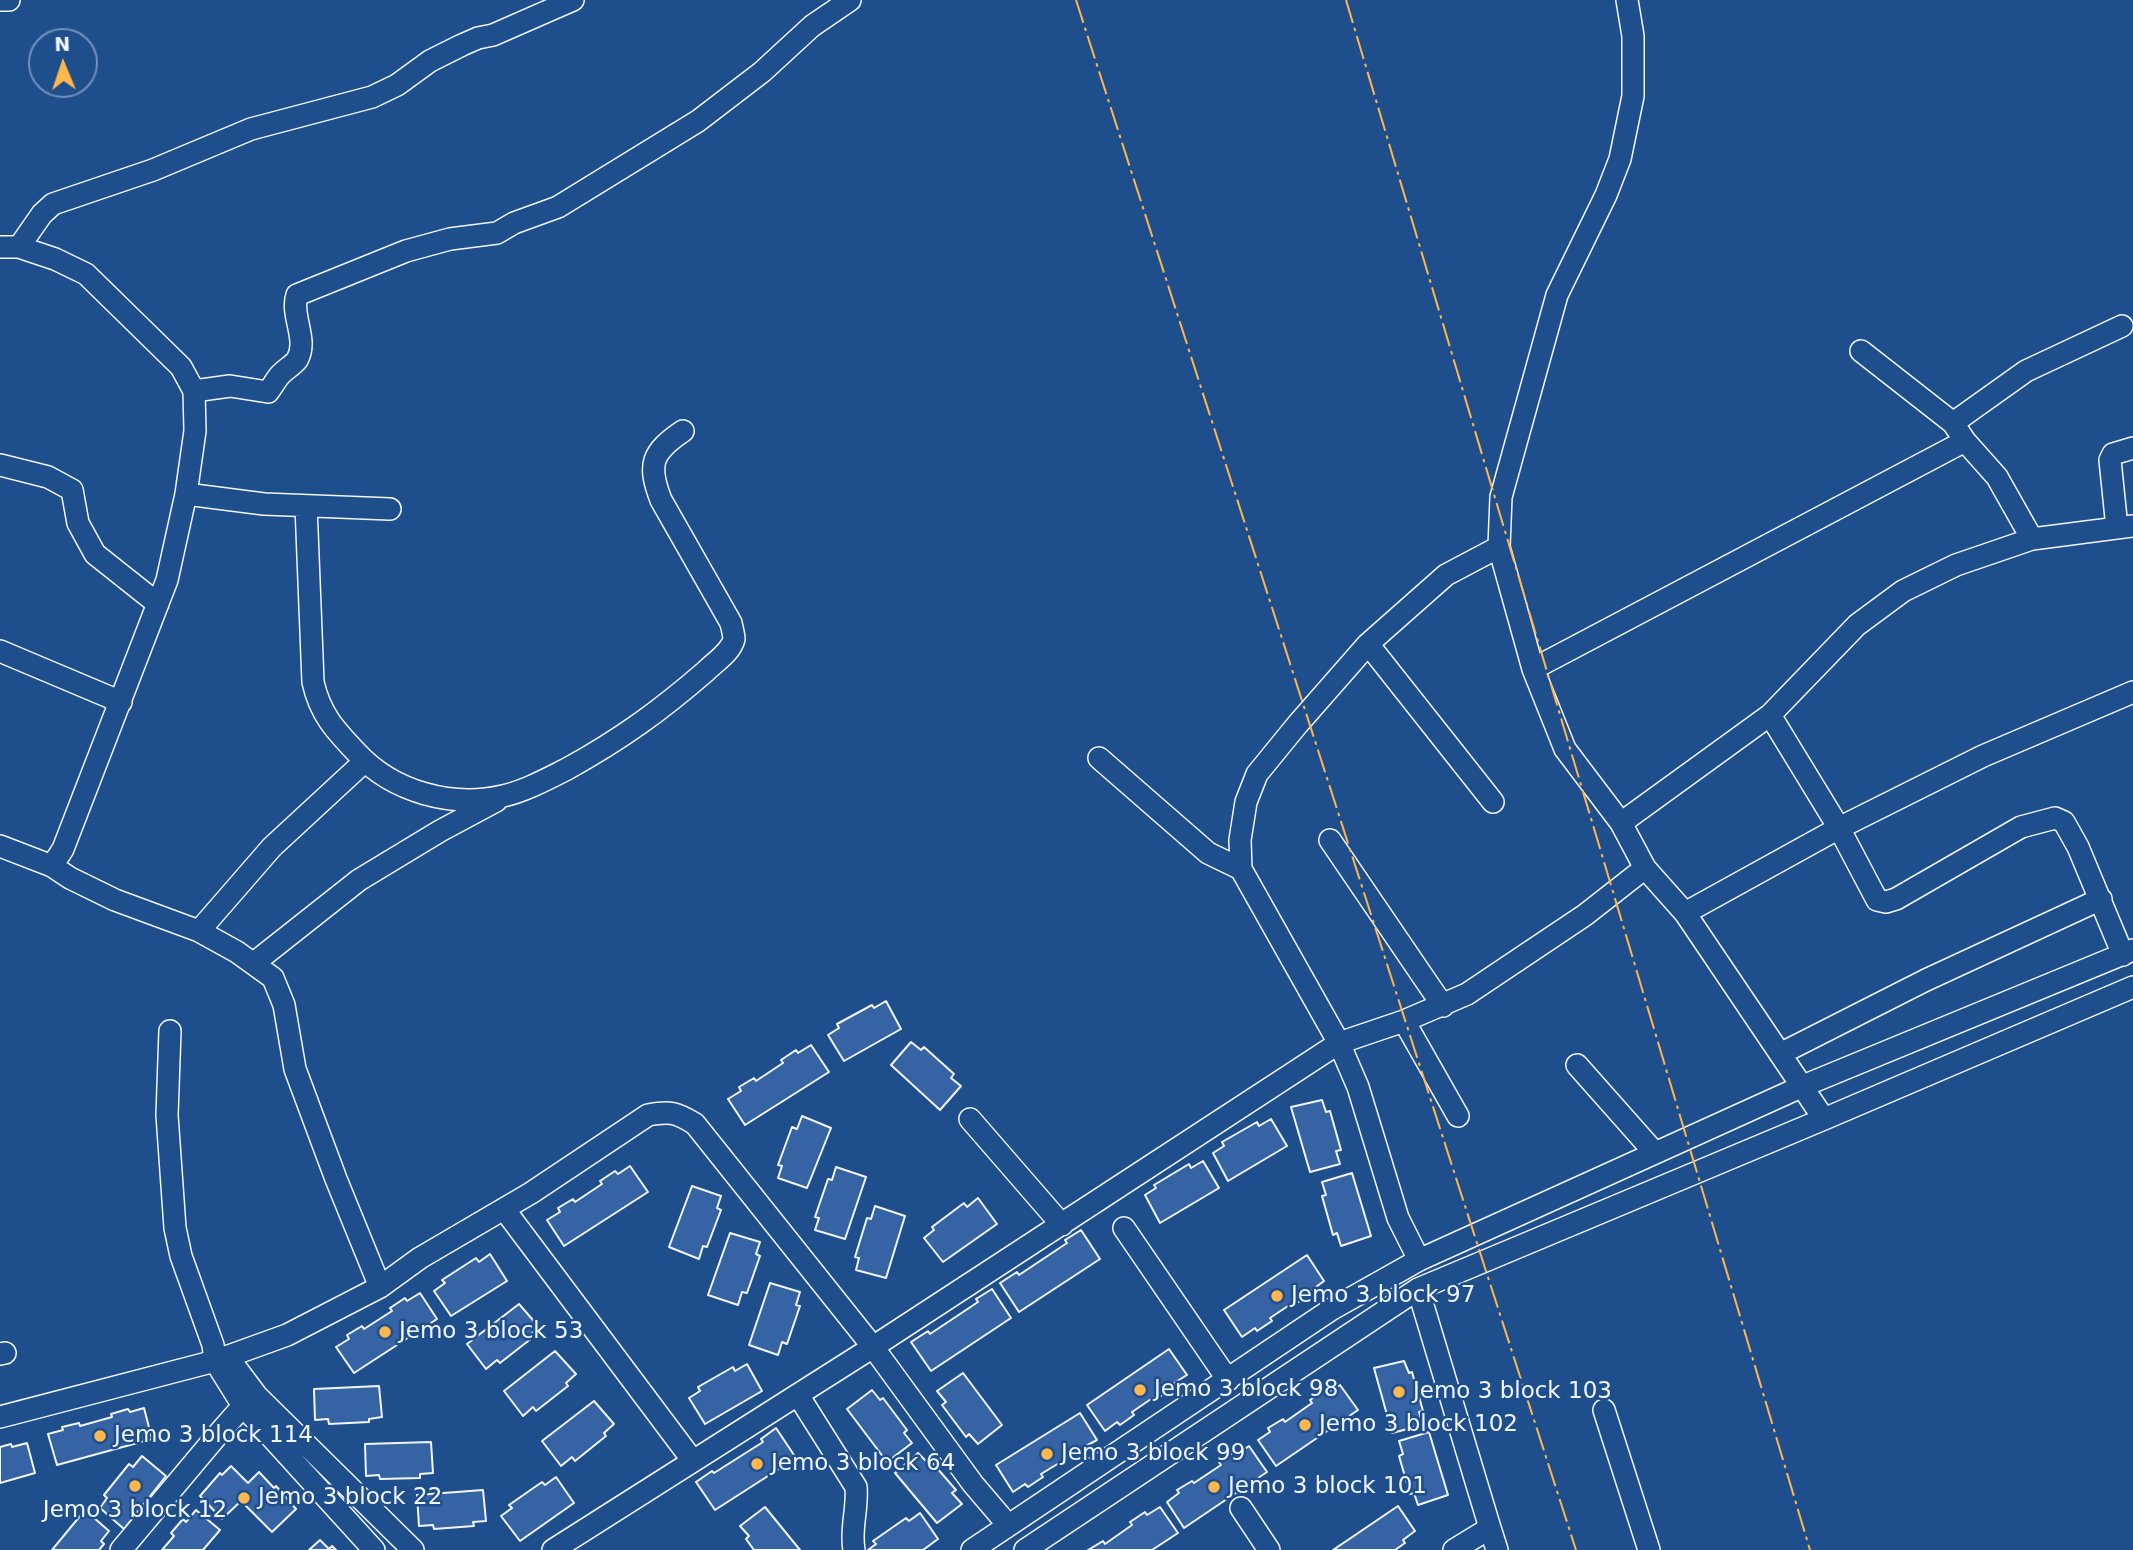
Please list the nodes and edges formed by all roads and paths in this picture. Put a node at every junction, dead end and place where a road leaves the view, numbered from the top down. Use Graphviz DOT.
graph roads {
  1 [pos="0,0"];
  2 [pos="9,0"];
  3 [pos="573,0"];
  4 [pos="850,0"];
  5 [pos="1627,0"];
  6 [pos="10,247"];
  7 [pos="2122,326"];
  8 [pos="1861,351"];
  9 [pos="194,391"];
  10 [pos="1953,423"];
  11 [pos="683,431"];
  12 [pos="1965,442"];
  13 [pos="2133,448"];
  14 [pos="0,465"];
  15 [pos="186,494"];
  16 [pos="306,506"];
  17 [pos="390,509"];
  18 [pos="2125,527"];
  19 [pos="2032,539"];
  20 [pos="1499,547"];
  21 [pos="158,604"];
  22 [pos="1368,644"];
  23 [pos="0,651"];
  24 [pos="1533,668"];
  25 [pos="2133,692"];
  26 [pos="121,702"];
  27 [pos="1770,715"];
  28 [pos="1099,758"];
  29 [pos="365,762"];
  30 [pos="504,796"];
  31 [pos="1493,802"];
  32 [pos="1621,823"];
  33 [pos="1839,828"];
  34 [pos="1330,840"];
  35 [pos="0,846"];
  36 [pos="52,866"];
  37 [pos="1645,868"];
  38 [pos="1241,869"];
  39 [pos="2102,899"];
  40 [pos="1685,913"];
  41 [pos="198,931"];
  42 [pos="2128,953"];
  43 [pos="254,963"];
  44 [pos="2133,987"];
  45 [pos="1443,1006"];
  46 [pos="1404,1021"];
  47 [pos="170,1031"];
  48 [pos="1339,1043"];
  49 [pos="1780,1054"];
  50 [pos="1577,1065"];
  51 [pos="1803,1086"];
  52 [pos="1458,1116"];
  53 [pos="970,1119"];
  54 [pos="1825,1119"];
  55 [pos="1655,1153"];
  56 [pos="504,1209"];
  57 [pos="1062,1225"];
  58 [pos="1124,1228"];
  59 [pos="1419,1260"];
  60 [pos="380,1287"];
  61 [pos="1418,1289"];
  62 [pos="1332,1309"];
  63 [pos="1351,1333"];
  64 [pos="873,1347"];
  65 [pos="218,1354"];
  66 [pos="1228,1380"];
  67 [pos="798,1395"];
  68 [pos="250,1401"];
  69 [pos="1604,1410"];
  70 [pos="0,1417"];
  71 [pos="693,1461"];
  72 [pos="1241,1508"];
  73 [pos="1008,1525"];
  74 [pos="1490,1528"];
  75 [pos="121,1550"];
  76 [pos="374,1550"];
  77 [pos="413,1550"];
  78 [pos="553,1550"];
  79 [pos="854,1550"];
  80 [pos="972,1550"];
  81 [pos="1025,1550"];
  82 [pos="1269,1550"];
  83 [pos="1454,1550"];
  84 [pos="1497,1550"];
  85 [pos="1649,1550"];
  1 -- 2 [label="street"];
  3 -- 6 [label="street"];
  4 -- 9 [label="street"];
  5 -- 20 [label="street"];
  6 -- 9 [label="street"];
  7 -- 10 [label="street"];
  8 -- 10 [label="street"];
  9 -- 15 [label="street"];
  10 -- 12 [label="street"];
  11 -- 30 [label="street"];
  12 -- 19 [label="street"];
  12 -- 24 [label="street"];
  13 -- 18 [label="street"];
  14 -- 21 [label="street"];
  15 -- 16 [label="street"];
  15 -- 21 [label="street"];
  16 -- 17 [label="street"];
  16 -- 29 [label="street"];
  18 -- 19 [label="street"];
  19 -- 27 [label="street"];
  20 -- 22 [label="street"];
  20 -- 24 [label="street"];
  21 -- 26 [label="street"];
  22 -- 31 [label="street"];
  22 -- 38 [label="street"];
  23 -- 26 [label="street"];
  24 -- 32 [label="street"];
  25 -- 33 [label="street"];
  26 -- 36 [label="street"];
  27 -- 32 [label="street"];
  27 -- 33 [label="street"];
  28 -- 38 [label="street"];
  29 -- 30 [label="street"];
  29 -- 41 [label="street"];
  30 -- 43 [label="street"];
  32 -- 37 [label="street"];
  33 -- 39 [label="street"];
  33 -- 40 [label="street"];
  34 -- 45 [label="street"];
  35 -- 36 [label="street"];
  36 -- 41 [label="street"];
  37 -- 40 [label="street"];
  37 -- 45 [label="street"];
  38 -- 48 [label="street"];
  39 -- 42 [label="street"];
  39 -- 49 [label="street"];
  40 -- 49 [label="street"];
  41 -- 43 [label="street"];
  42 -- 51 [label="street"];
  43 -- 60 [label="street"];
  44 -- 54 [label="street"];
  45 -- 46 [label="street"];
  46 -- 48 [label="street"];
  46 -- 52 [label="street"];
  47 -- 65 [label="street"];
  48 -- 57 [label="street"];
  48 -- 59 [label="street"];
  49 -- 51 [label="street"];
  50 -- 55 [label="street"];
  51 -- 54 [label="street"];
  51 -- 55 [label="street"];
  53 -- 57 [label="street"];
  54 -- 61 [label="street"];
  55 -- 59 [label="street"];
  56 -- 60 [label="street"];
  56 -- 64 [label="street"];
  56 -- 71 [label="street"];
  57 -- 64 [label="street"];
  58 -- 66 [label="street"];
  59 -- 62 [label="street"];
  60 -- 65 [label="street"];
  61 -- 63 [label="street"];
  61 -- 74 [label="street"];
  62 -- 63 [label="street"];
  62 -- 66 [label="street"];
  63 -- 81 [label="street"];
  64 -- 67 [label="street"];
  64 -- 73 [label="street"];
  65 -- 68 [label="street"];
  65 -- 70 [label="street"];
  66 -- 73 [label="street"];
  67 -- 71 [label="street"];
  67 -- 79 [label="street"];
  68 -- 75 [label="street"];
  68 -- 76 [label="street"];
  68 -- 77 [label="street"];
  69 -- 85 [label="street"];
  71 -- 78 [label="street"];
  72 -- 82 [label="street"];
  73 -- 80 [label="street"];
  74 -- 83 [label="street"];
  74 -- 84 [label="street"];
}
